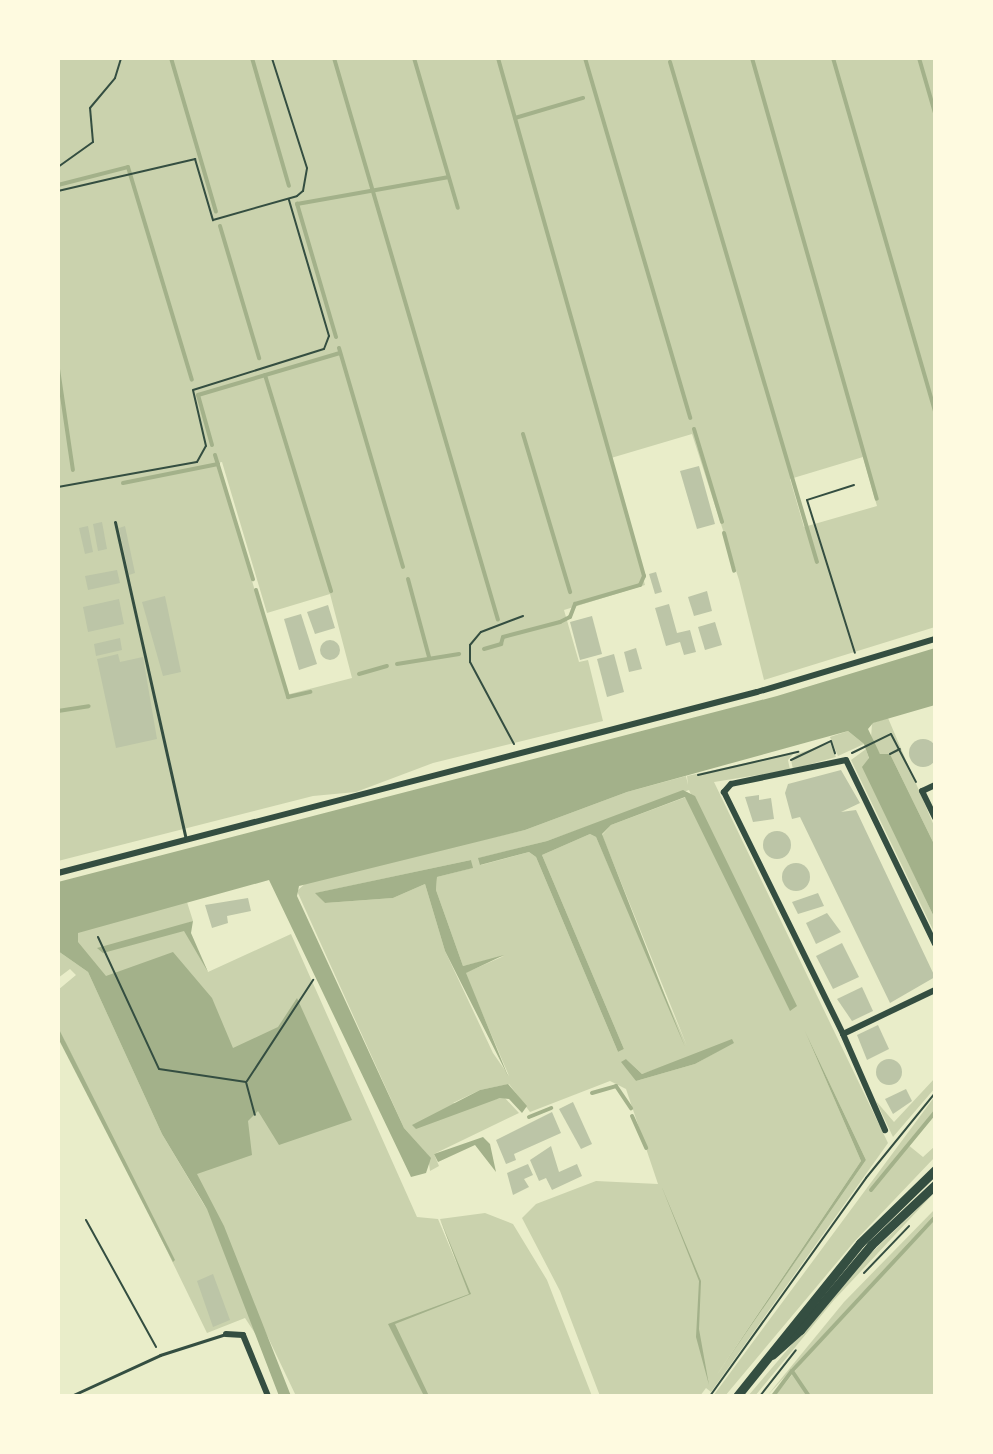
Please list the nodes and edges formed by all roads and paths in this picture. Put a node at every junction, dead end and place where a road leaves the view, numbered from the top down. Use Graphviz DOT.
graph roads {
  1 [pos="121,58"];
  2 [pos="272,58"];
  3 [pos="58,167"];
  4 [pos="58,191"];
  5 [pos="289,200"];
  6 [pos="854,485"];
  7 [pos="58,487"];
  8 [pos="115,522"];
  9 [pos="523,616"];
  10 [pos="935,639"];
  11 [pos="857,662"];
  12 [pos="833,747"];
  13 [pos="900,749"];
  14 [pos="516,752"];
  15 [pos="798,752"];
  16 [pos="852,753"];
  17 [pos="890,754"];
  18 [pos="793,773"];
  19 [pos="698,775"];
  20 [pos="935,785"];
  21 [pos="922,791"];
  22 [pos="935,818"];
  23 [pos="186,839"];
  24 [pos="58,873"];
  25 [pos="98,937"];
  26 [pos="935,944"];
  27 [pos="313,980"];
  28 [pos="935,990"];
  29 [pos="843,1034"];
  30 [pos="246,1082"];
  31 [pos="935,1093"];
  32 [pos="255,1115"];
  33 [pos="885,1130"];
  34 [pos="935,1170"];
  35 [pos="935,1185"];
  36 [pos="86,1220"];
  37 [pos="913,1222"];
  38 [pos="856,1281"];
  39 [pos="226,1334"];
  40 [pos="801,1343"];
  41 [pos="160,1355"];
  42 [pos="767,1359"];
  43 [pos="71,1396"];
  44 [pos="268,1396"];
  45 [pos="710,1396"];
  46 [pos="737,1396"];
  47 [pos="760,1396"];
  1 -- 3 [label="path"];
  2 -- 5 [label="path"];
  4 -- 5 [label="path"];
  5 -- 7 [label="path"];
  6 -- 11 [label="path"];
  8 -- 23 [label="lane"];
  9 -- 14 [label="path"];
  10 -- 11 [label="street"];
  11 -- 14 [label="street"];
  12 -- 15 [label="path"];
  13 -- 16 [label="path"];
  13 -- 17 [label="path"];
  13 -- 21 [label="path"];
  14 -- 23 [label="street"];
  15 -- 18 [label="path"];
  15 -- 19 [label="path"];
  18 -- 26 [label="street"];
  18 -- 29 [label="street"];
  20 -- 21 [label="street"];
  21 -- 22 [label="street"];
  23 -- 24 [label="street"];
  25 -- 30 [label="path"];
  27 -- 30 [label="path"];
  28 -- 29 [label="street"];
  29 -- 33 [label="street"];
  30 -- 32 [label="path"];
  31 -- 45 [label="path"];
  34 -- 42 [label="main road"];
  35 -- 42 [label="main road"];
  36 -- 41 [label="path"];
  37 -- 38 [label="path"];
  39 -- 41 [label="lane"];
  39 -- 44 [label="street"];
  40 -- 47 [label="path"];
  41 -- 43 [label="lane"];
  42 -- 46 [label="main road"];
}
